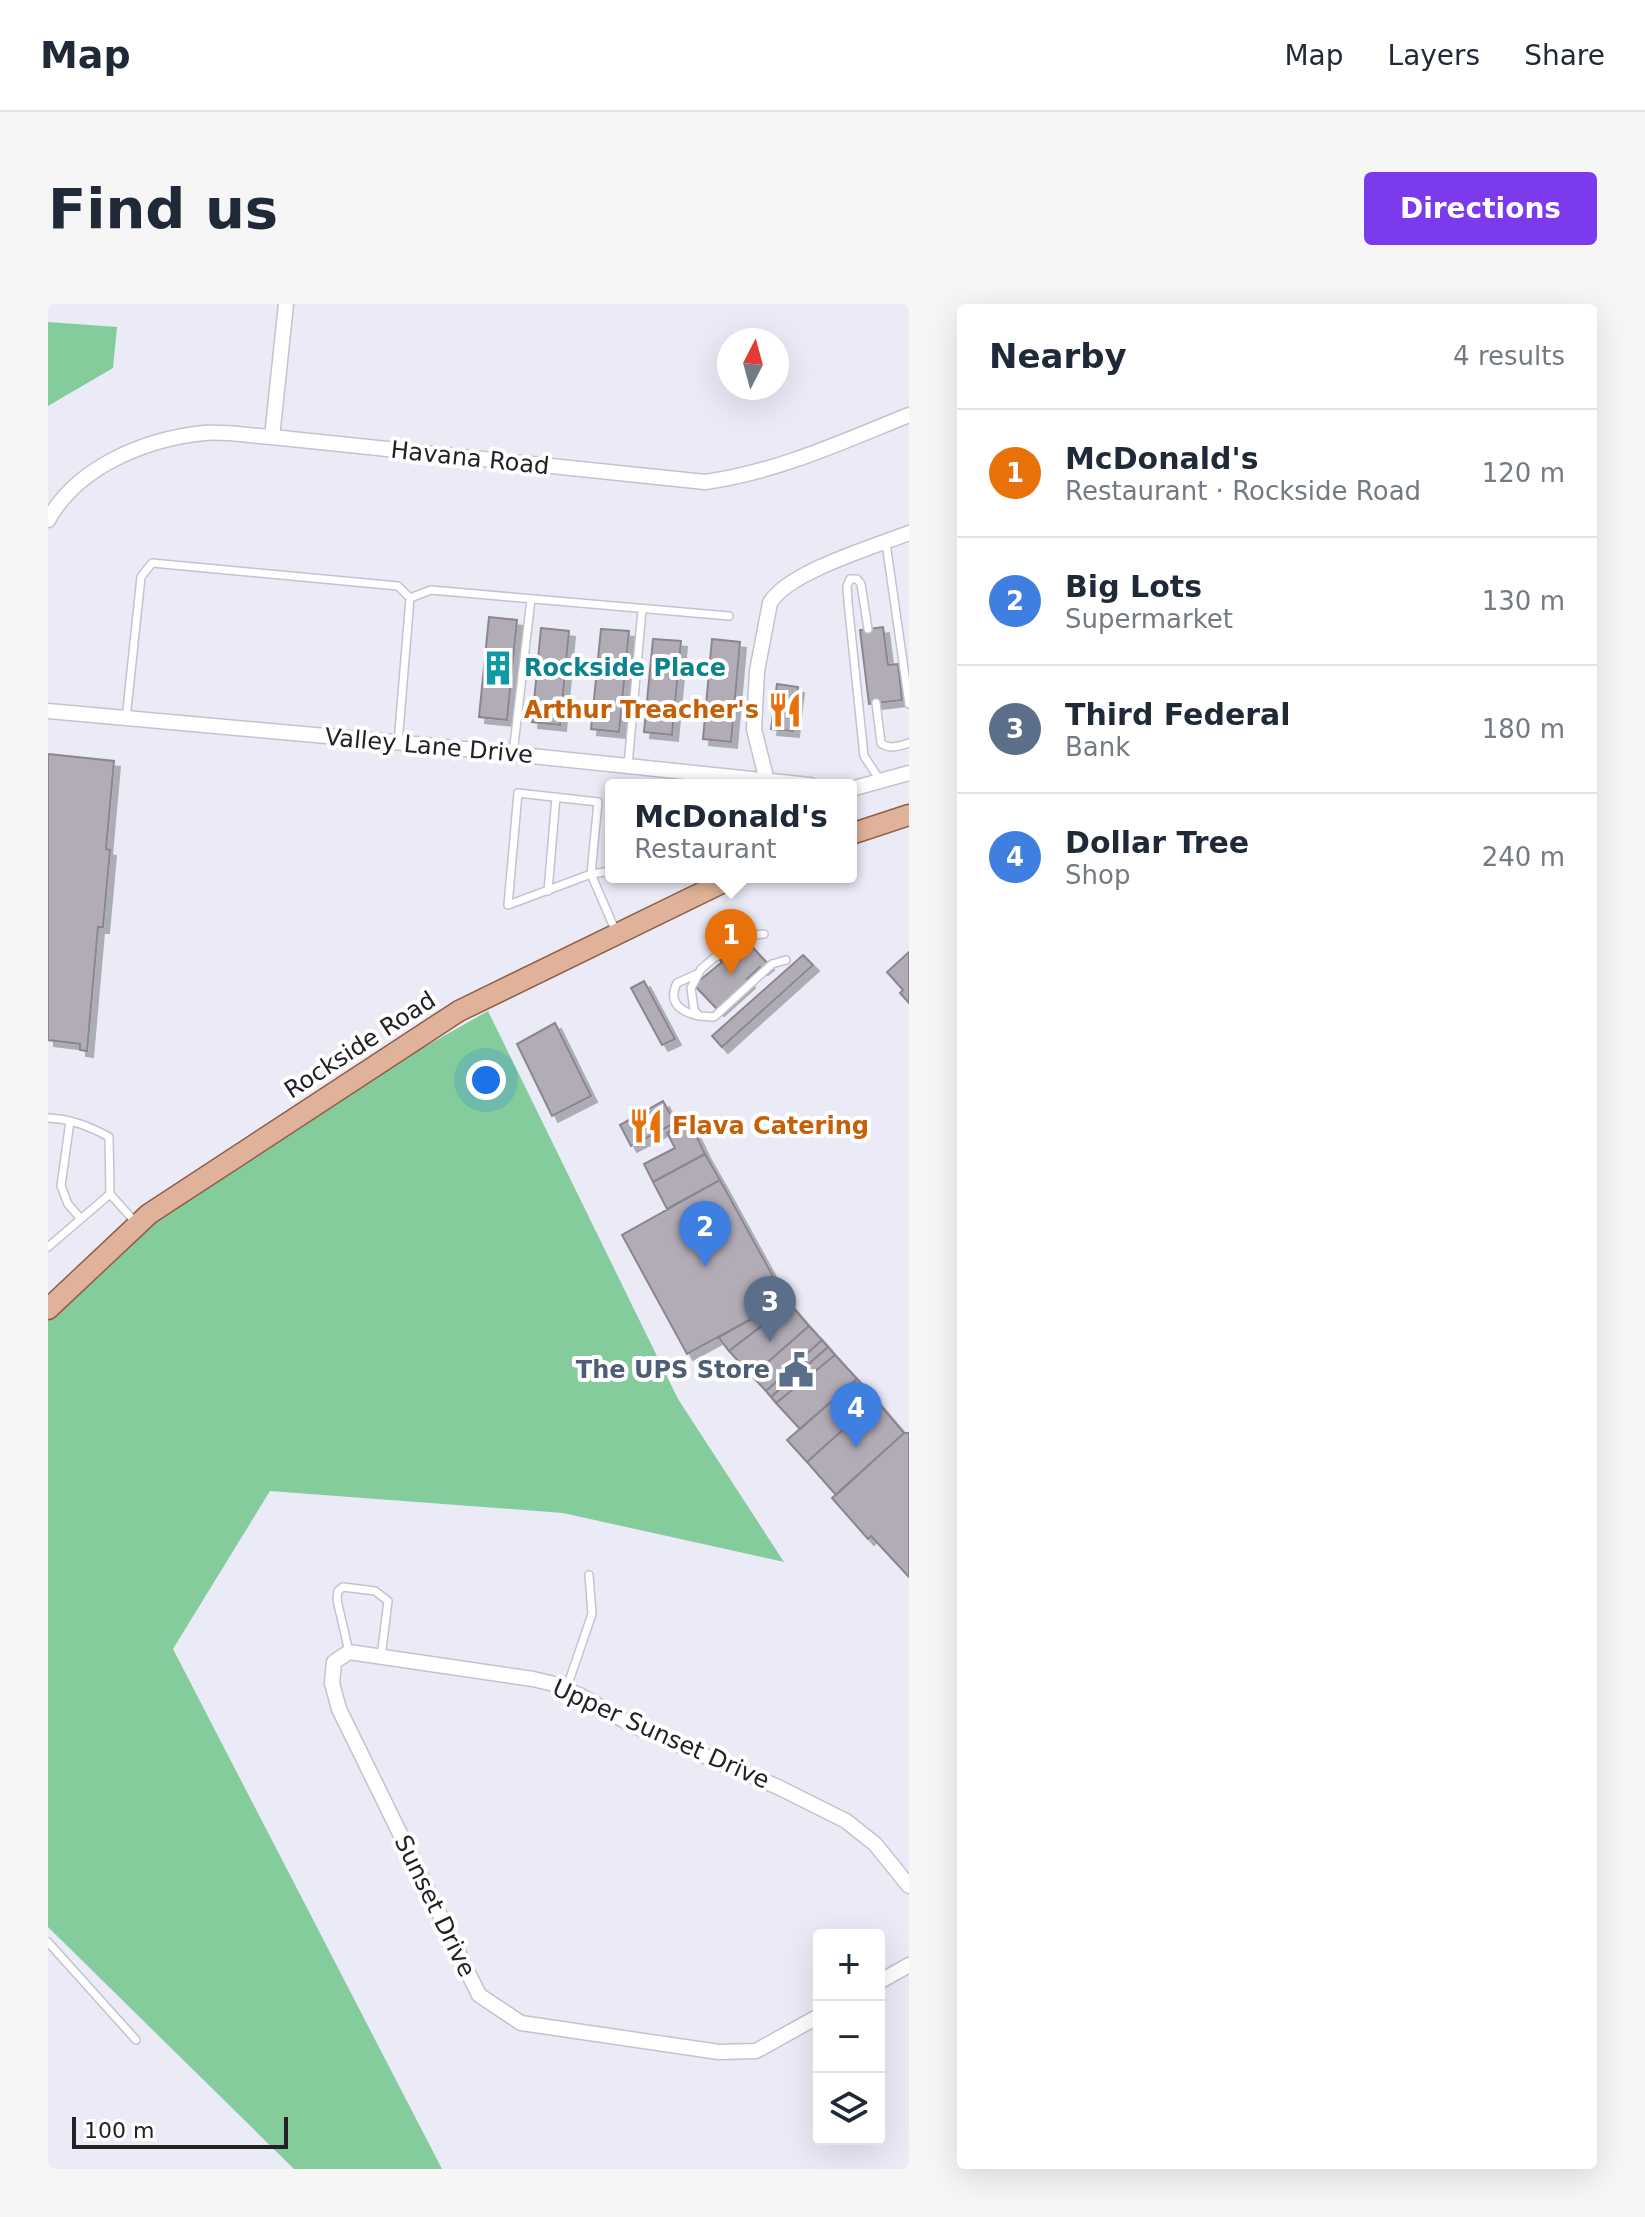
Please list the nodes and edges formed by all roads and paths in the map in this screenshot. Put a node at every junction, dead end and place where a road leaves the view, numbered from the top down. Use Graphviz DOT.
graph roads {
  1 [pos="286,304"];
  2 [pos="909,415"];
  3 [pos="272,437"];
  4 [pos="48,520"];
  5 [pos="909,533"];
  6 [pos="886,543"];
  7 [pos="410,598"];
  8 [pos="531,599"];
  9 [pos="642,610"];
  10 [pos="729,616"];
  11 [pos="868,629"];
  12 [pos="876,703"];
  13 [pos="909,704"];
  14 [pos="48,711"];
  15 [pos="126,719"];
  16 [pos="398,743"];
  17 [pos="909,743"];
  18 [pos="513,754"];
  19 [pos="628,765"];
  20 [pos="909,773"];
  21 [pos="716,779"];
  22 [pos="767,779"];
  23 [pos="881,781"];
  24 [pos="857,787"];
  25 [pos="556,797"];
  26 [pos="909,815"];
  27 [pos="857,832"];
  28 [pos="605,872"];
  29 [pos="591,874"];
  30 [pos="722,883"];
  31 [pos="548,891"];
  32 [pos="617,934"];
  33 [pos="764,934"];
  34 [pos="786,960"];
  35 [pos="699,973"];
  36 [pos="699,1016"];
  37 [pos="48,1118"];
  38 [pos="70,1121"];
  39 [pos="110,1194"];
  40 [pos="81,1219"];
  41 [pos="138,1225"];
  42 [pos="48,1247"];
  43 [pos="48,1309"];
  44 [pos="589,1575"];
  45 [pos="349,1652"];
  46 [pos="381,1657"];
  47 [pos="566,1690"];
  48 [pos="909,1886"];
  49 [pos="48,1942"];
  50 [pos="909,1965"];
  51 [pos="885,1979"];
  52 [pos="813,2019"];
  53 [pos="136,2040"];
  1 -- 3 [label="street"];
  2 -- 3 [label="street, Havana Road"];
  3 -- 4 [label="street, Havana Road"];
  5 -- 6 [label="street"];
  6 -- 13 [label="lane"];
  6 -- 22 [label="street"];
  7 -- 8 [label="lane"];
  7 -- 15 [label="lane"];
  7 -- 16 [label="lane"];
  8 -- 9 [label="lane"];
  8 -- 18 [label="lane"];
  9 -- 10 [label="lane"];
  9 -- 19 [label="lane"];
  11 -- 23 [label="lane"];
  12 -- 17 [label="lane"];
  14 -- 15 [label="street, Valley Lane Drive"];
  15 -- 16 [label="street, Valley Lane Drive"];
  16 -- 18 [label="street, Valley Lane Drive"];
  18 -- 19 [label="street, Valley Lane Drive"];
  19 -- 21 [label="street, Valley Lane Drive"];
  20 -- 23 [label="street"];
  23 -- 24 [label="street"];
  25 -- 29 [label="lane"];
  25 -- 31 [label="lane"];
  25 -- 31 [label="lane"];
  26 -- 27 [label="main road"];
  28 -- 29 [label="lane"];
  29 -- 31 [label="lane"];
  29 -- 32 [label="lane"];
  30 -- 32 [label="main road, Rockside Road"];
  32 -- 41 [label="main road, Rockside Road"];
  33 -- 35 [label="lane"];
  34 -- 36 [label="lane"];
  35 -- 36 [label="lane"];
  35 -- 36 [label="lane"];
  37 -- 38 [label="lane"];
  38 -- 39 [label="lane"];
  38 -- 40 [label="lane"];
  39 -- 40 [label="lane"];
  39 -- 41 [label="lane"];
  40 -- 42 [label="lane"];
  41 -- 43 [label="main road, Rockside Road"];
  44 -- 47 [label="lane"];
  45 -- 46 [label="street, Upper Sunset Drive"];
  45 -- 46 [label="lane"];
  45 -- 52 [label="street, Sunset Drive"];
  46 -- 47 [label="street, Upper Sunset Drive"];
  47 -- 48 [label="street, Upper Sunset Drive"];
  49 -- 53 [label="lane"];
  50 -- 51 [label="street"];
}
